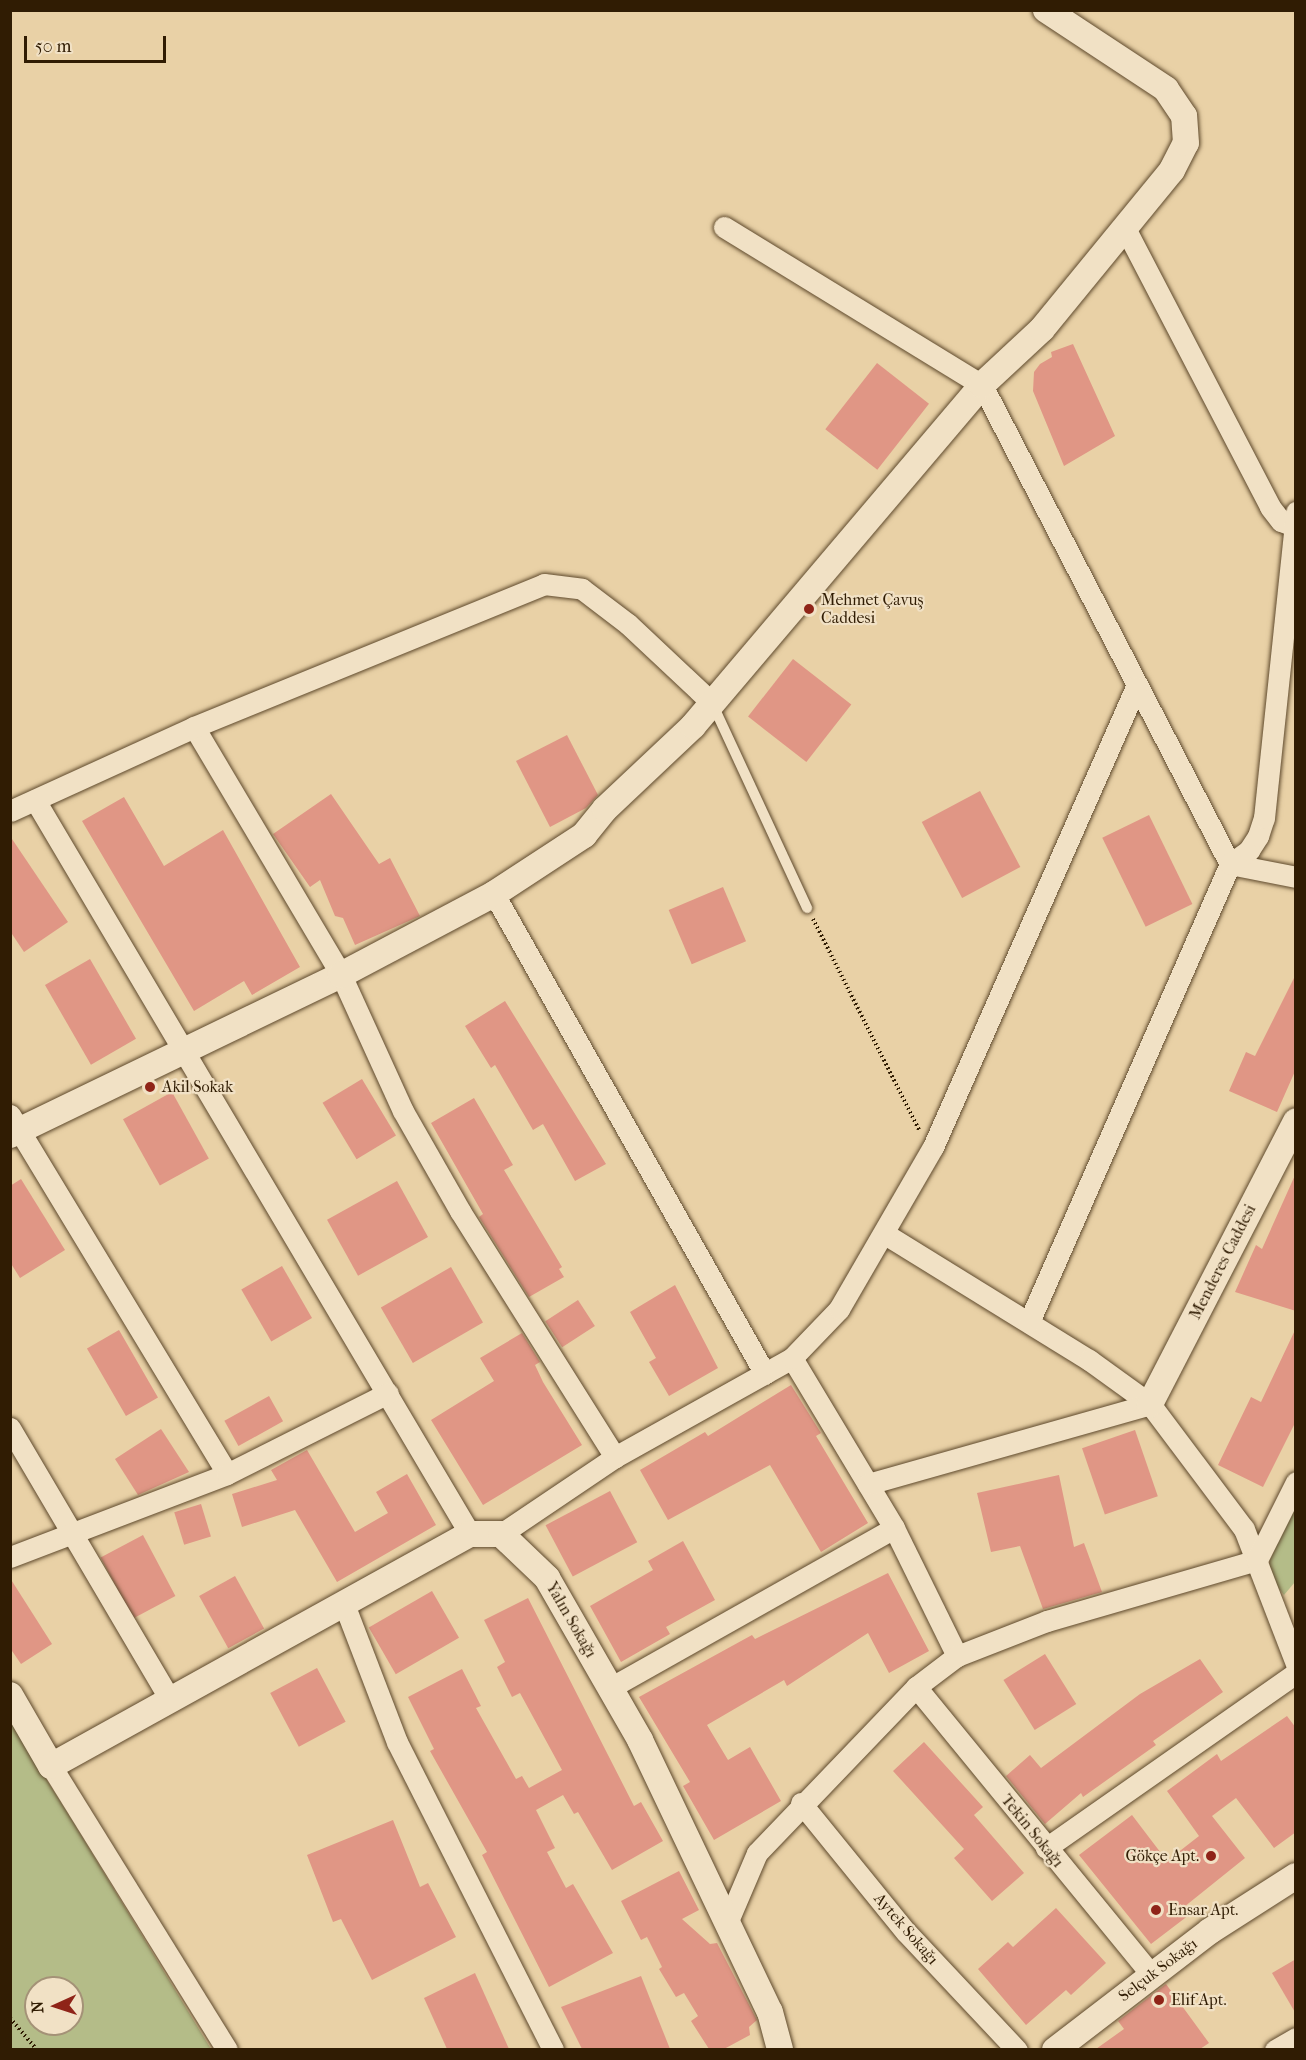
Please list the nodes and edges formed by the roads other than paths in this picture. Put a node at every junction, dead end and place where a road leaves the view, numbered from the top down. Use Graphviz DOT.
graph roads {
  1 [pos="1046,10"];
  2 [pos="724,227"];
  3 [pos="1125,228"];
  4 [pos="982,385"];
  5 [pos="1294,519"];
  6 [pos="1290,600"];
  7 [pos="1136,687"];
  8 [pos="712,703"];
  9 [pos="194,727"];
  10 [pos="35,800"];
  11 [pos="10,811"];
  12 [pos="1230,864"];
  13 [pos="1296,877"];
  14 [pos="494,894"];
  15 [pos="807,908"];
  16 [pos="341,975"];
  17 [pos="183,1053"];
  18 [pos="1296,1121"];
  19 [pos="13,1127"];
  20 [pos="1287,1155"];
  21 [pos="885,1234"];
  22 [pos="1029,1322"];
  23 [pos="792,1358"];
  24 [pos="765,1374"];
  25 [pos="388,1393"];
  26 [pos="1150,1404"];
  27 [pos="10,1428"];
  28 [pos="615,1457"];
  29 [pos="227,1474"];
  30 [pos="1296,1482"];
  31 [pos="868,1484"];
  32 [pos="894,1528"];
  33 [pos="470,1534"];
  34 [pos="501,1534"];
  35 [pos="72,1536"];
  36 [pos="10,1557"];
  37 [pos="1257,1560"];
  38 [pos="344,1604"];
  39 [pos="1296,1610"];
  40 [pos="1281,1628"];
  41 [pos="957,1656"];
  42 [pos="1296,1664"];
  43 [pos="1296,1673"];
  44 [pos="916,1687"];
  45 [pos="610,1688"];
  46 [pos="10,1695"];
  47 [pos="170,1700"];
  48 [pos="51,1766"];
  49 [pos="801,1803"];
  50 [pos="1046,1848"];
  51 [pos="1296,1876"];
  52 [pos="728,1921"];
  53 [pos="1151,1974"];
  54 [pos="1296,2037"];
  55 [pos="227,2049"];
  56 [pos="553,2049"];
  57 [pos="780,2049"];
  58 [pos="1017,2049"];
  59 [pos="1055,2049"];
  60 [pos="1275,2049"];
  1 -- 3 [label="street"];
  2 -- 4 [label="street"];
  3 -- 4 [label="street"];
  3 -- 5 [label="street"];
  4 -- 7 [label="street"];
  4 -- 8 [label="street"];
  5 -- 6 [label="street"];
  6 -- 12 [label="street"];
  7 -- 12 [label="street"];
  7 -- 21 [label="street"];
  8 -- 9 [label="street"];
  8 -- 14 [label="street"];
  8 -- 15 [label="lane"];
  9 -- 10 [label="street"];
  9 -- 16 [label="street"];
  10 -- 11 [label="street"];
  10 -- 17 [label="street"];
  12 -- 13 [label="street"];
  12 -- 22 [label="street"];
  14 -- 16 [label="street"];
  14 -- 24 [label="street"];
  16 -- 17 [label="street"];
  16 -- 28 [label="street"];
  17 -- 19 [label="street"];
  17 -- 25 [label="street"];
  18 -- 20 [label="street, Menderes Caddesi"];
  19 -- 29 [label="street"];
  20 -- 26 [label="street, Menderes Caddesi"];
  21 -- 22 [label="street"];
  21 -- 23 [label="street"];
  22 -- 26 [label="street"];
  23 -- 24 [label="street"];
  23 -- 31 [label="street"];
  24 -- 28 [label="street"];
  25 -- 29 [label="street"];
  25 -- 33 [label="street"];
  26 -- 31 [label="street"];
  26 -- 37 [label="street"];
  27 -- 35 [label="street"];
  28 -- 34 [label="street"];
  29 -- 35 [label="street"];
  30 -- 37 [label="street"];
  31 -- 32 [label="street"];
  32 -- 41 [label="street"];
  32 -- 45 [label="street"];
  33 -- 34 [label="street"];
  33 -- 38 [label="street"];
  34 -- 45 [label="street, Yalın Sokağı"];
  35 -- 36 [label="street"];
  35 -- 47 [label="street"];
  37 -- 40 [label="street"];
  37 -- 41 [label="street"];
  38 -- 47 [label="street"];
  38 -- 56 [label="street"];
  39 -- 40 [label="street"];
  40 -- 42 [label="street"];
  41 -- 44 [label="street"];
  43 -- 50 [label="street"];
  44 -- 49 [label="street"];
  44 -- 50 [label="street, Tekin Sokağı"];
  45 -- 52 [label="street, Yalın Sokağı"];
  46 -- 48 [label="street"];
  47 -- 48 [label="street"];
  48 -- 55 [label="street"];
  49 -- 52 [label="street"];
  49 -- 58 [label="street, Aytek Sokağı"];
  50 -- 53 [label="street, Tekin Sokağı"];
  51 -- 53 [label="street, Selçuk Sokağı"];
  52 -- 57 [label="street, Yalın Sokağı"];
  53 -- 59 [label="street, Selçuk Sokağı"];
  54 -- 60 [label="street"];
}
